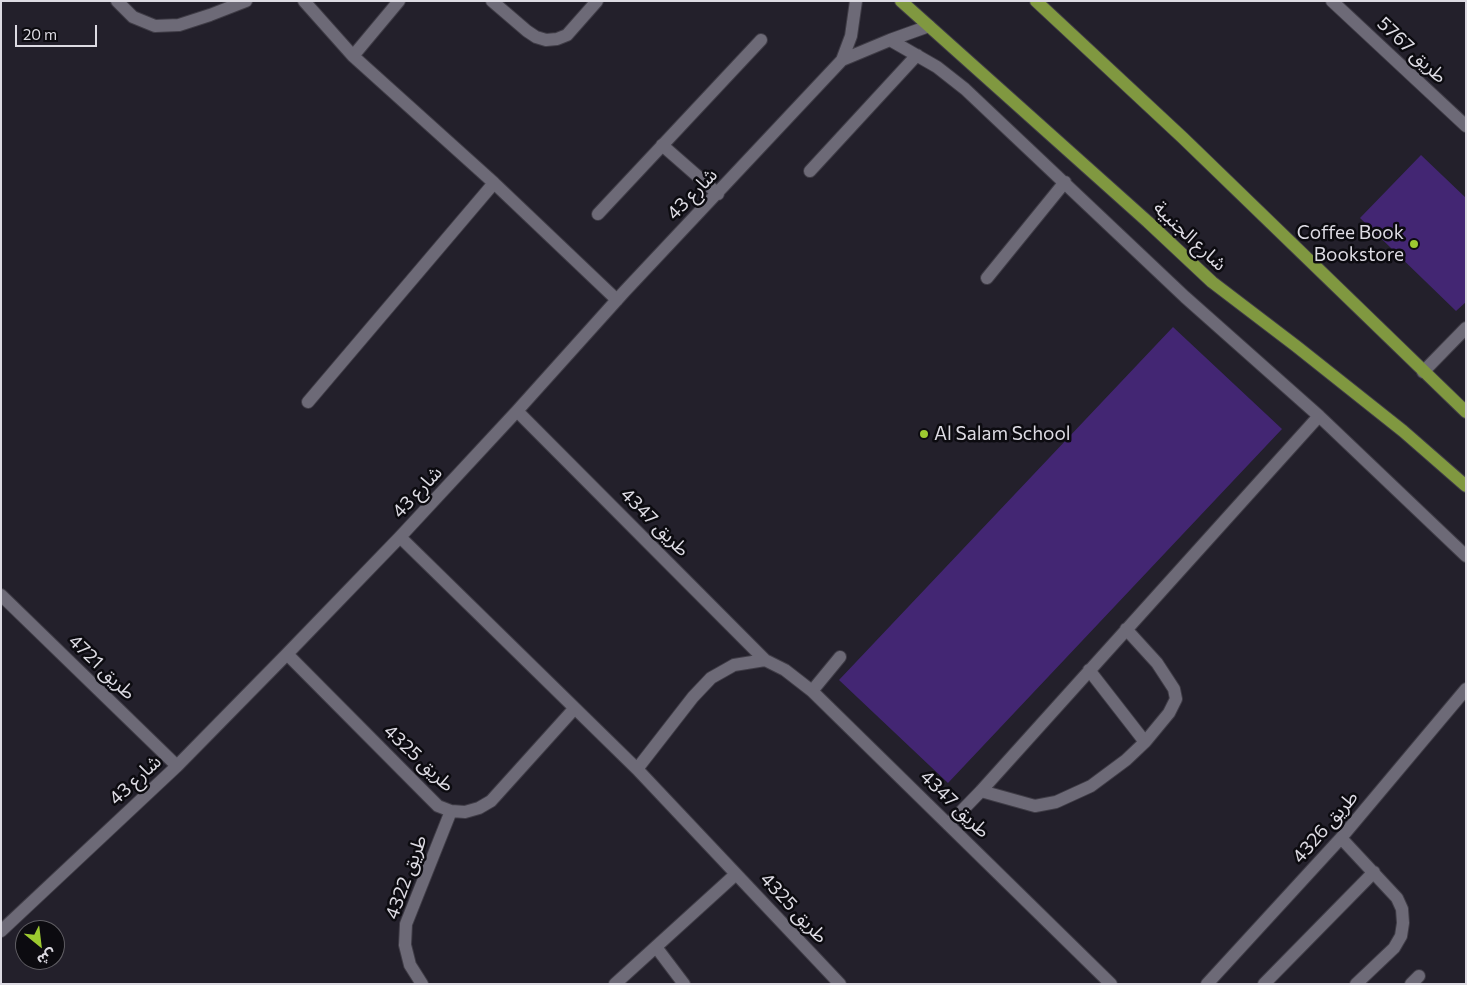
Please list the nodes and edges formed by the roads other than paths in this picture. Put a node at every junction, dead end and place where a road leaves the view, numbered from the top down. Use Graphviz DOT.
graph roads {
  1 [pos="117,1"];
  2 [pos="246,1"];
  3 [pos="304,1"];
  4 [pos="399,1"];
  5 [pos="598,1"];
  6 [pos="856,1"];
  7 [pos="900,1"];
  8 [pos="1036,1"];
  9 [pos="1332,1"];
  10 [pos="500,4"];
  11 [pos="929,26"];
  12 [pos="761,40"];
  13 [pos="890,40"];
  14 [pos="353,56"];
  15 [pos="917,56"];
  16 [pos="842,60"];
  17 [pos="1466,126"];
  18 [pos="662,145"];
  19 [pos="810,171"];
  20 [pos="1065,182"];
  21 [pos="494,183"];
  22 [pos="718,194"];
  23 [pos="598,214"];
  24 [pos="987,278"];
  25 [pos="617,300"];
  26 [pos="1466,328"];
  27 [pos="1423,372"];
  28 [pos="308,402"];
  29 [pos="518,411"];
  30 [pos="1466,412"];
  31 [pos="1319,416"];
  32 [pos="1466,486"];
  33 [pos="400,537"];
  34 [pos="1466,556"];
  35 [pos="1,595"];
  36 [pos="1126,629"];
  37 [pos="287,654"];
  38 [pos="840,657"];
  39 [pos="765,660"];
  40 [pos="1089,670"];
  41 [pos="1466,689"];
  42 [pos="812,691"];
  43 [pos="574,709"];
  44 [pos="1145,742"];
  45 [pos="177,766"];
  46 [pos="637,769"];
  47 [pos="981,791"];
  48 [pos="451,810"];
  49 [pos="948,824"];
  50 [pos="1341,838"];
  51 [pos="1374,872"];
  52 [pos="736,874"];
  53 [pos="1,931"];
  54 [pos="656,947"];
  55 [pos="422,984"];
  56 [pos="615,984"];
  57 [pos="684,984"];
  58 [pos="840,984"];
  59 [pos="1111,984"];
  60 [pos="1207,984"];
  61 [pos="1264,984"];
  62 [pos="1356,984"];
  1 -- 2 [label="street"];
  3 -- 14 [label="street"];
  4 -- 14 [label="street"];
  5 -- 10 [label="street"];
  6 -- 16 [label="street, شارع 43"];
  7 -- 11 [label="main road, شارع الجنبية"];
  8 -- 27 [label="main road"];
  9 -- 17 [label="street, طريق 5767"];
  11 -- 13 [label="street, شارع 43"];
  11 -- 32 [label="main road, شارع الجنبية"];
  12 -- 18 [label="street"];
  13 -- 15 [label="street"];
  13 -- 16 [label="street, شارع 43"];
  14 -- 21 [label="street"];
  15 -- 19 [label="street"];
  15 -- 20 [label="street"];
  16 -- 22 [label="street, شارع 43"];
  18 -- 22 [label="street"];
  18 -- 23 [label="street"];
  20 -- 24 [label="street"];
  20 -- 31 [label="street"];
  21 -- 25 [label="street"];
  21 -- 28 [label="street"];
  22 -- 25 [label="street, شارع 43"];
  25 -- 29 [label="street, شارع 43"];
  26 -- 27 [label="street"];
  27 -- 30 [label="main road"];
  29 -- 33 [label="street, شارع 43"];
  29 -- 39 [label="street, طريق 4347"];
  31 -- 34 [label="street"];
  31 -- 36 [label="street"];
  33 -- 37 [label="street, شارع 43"];
  33 -- 43 [label="street, طريق 4325"];
  35 -- 45 [label="street, طريق 4721"];
  36 -- 40 [label="street"];
  36 -- 44 [label="street"];
  37 -- 45 [label="street, شارع 43"];
  37 -- 48 [label="street, طريق 4325"];
  38 -- 42 [label="street"];
  39 -- 42 [label="street, طريق 4347"];
  39 -- 46 [label="street"];
  40 -- 44 [label="street"];
  40 -- 47 [label="street"];
  41 -- 50 [label="street, طريق 4326"];
  42 -- 49 [label="street, طريق 4347"];
  43 -- 46 [label="street, طريق 4325"];
  43 -- 48 [label="street, طريق 4325"];
  44 -- 47 [label="street"];
  45 -- 53 [label="street, شارع 43"];
  46 -- 52 [label="street, طريق 4325"];
  47 -- 49 [label="street"];
  48 -- 55 [label="street, طريق 4322"];
  49 -- 59 [label="street, طريق 4347"];
  50 -- 51 [label="street"];
  50 -- 60 [label="street, طريق 4326"];
  51 -- 61 [label="street"];
  51 -- 62 [label="street"];
  52 -- 54 [label="street"];
  52 -- 58 [label="street, طريق 4325"];
  54 -- 56 [label="street"];
  54 -- 57 [label="street"];
}
